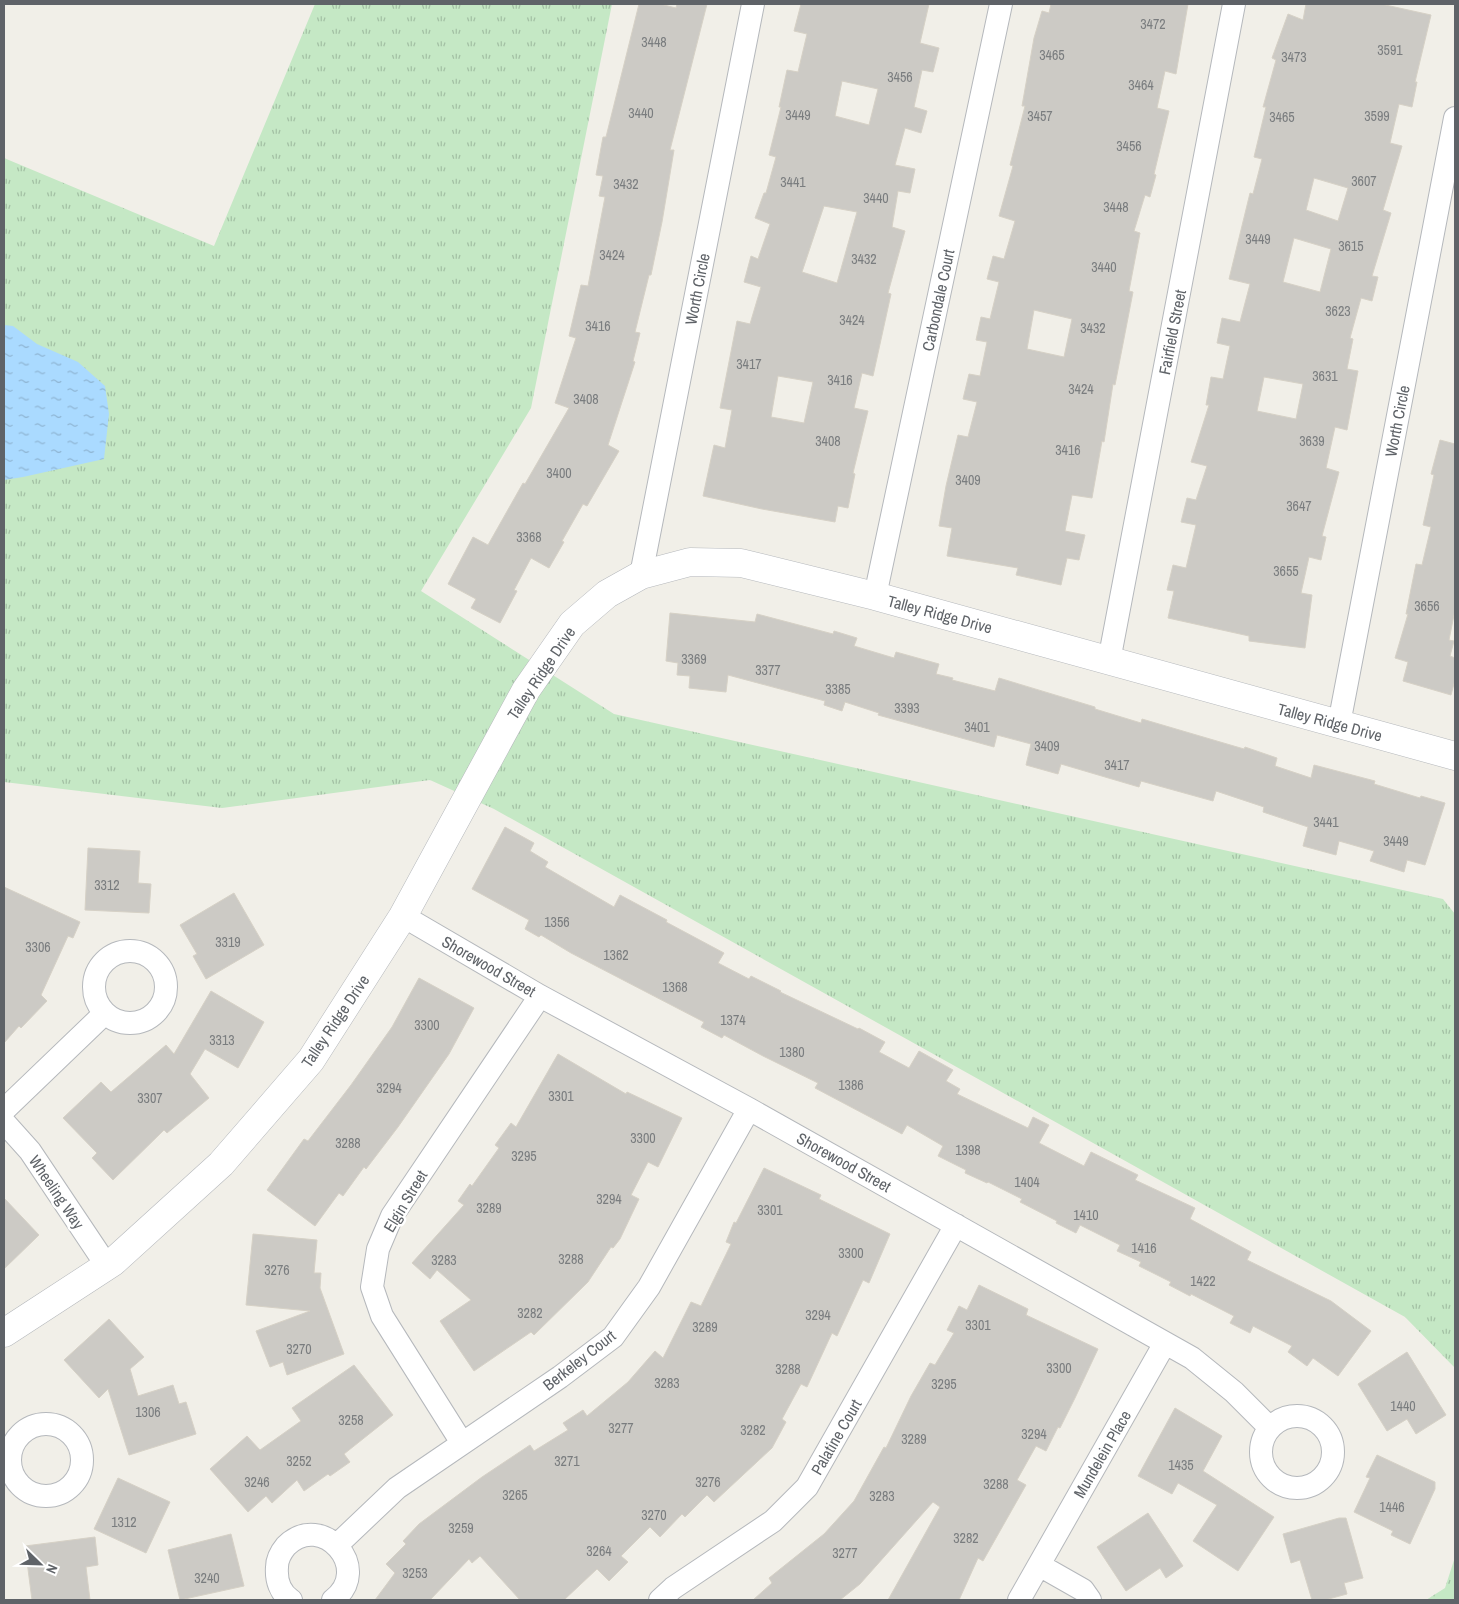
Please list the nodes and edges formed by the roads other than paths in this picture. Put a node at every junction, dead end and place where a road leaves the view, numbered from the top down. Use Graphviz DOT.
graph roads {
  1 [pos="753,4"];
  2 [pos="1001,4"];
  3 [pos="1234,4"];
  4 [pos="1455,118"];
  5 [pos="641,575"];
  6 [pos="875,596"];
  7 [pos="1109,660"];
  8 [pos="1339,724"];
  9 [pos="1455,756"];
  10 [pos="403,916"];
  11 [pos="540,996"];
  12 [pos="105,1013"];
  13 [pos="749,1109"];
  14 [pos="4,1110"];
  15 [pos="4,1122"];
  16 [pos="956,1225"];
  17 [pos="107,1266"];
  18 [pos="4,1333"];
  19 [pos="1165,1343"];
  20 [pos="1270,1428"];
  21 [pos="462,1443"];
  22 [pos="337,1545"];
  23 [pos="1039,1565"];
  24 [pos="291,1600"];
  25 [pos="333,1600"];
  26 [pos="660,1600"];
  27 [pos="1019,1600"];
  28 [pos="1090,1600"];
  1 -- 5 [label="street, Worth Circle"];
  2 -- 6 [label="street, Carbondale Court"];
  3 -- 7 [label="street, Fairfield Street"];
  4 -- 8 [label="street, Worth Circle"];
  5 -- 6 [label="street, Talley Ridge Drive"];
  5 -- 10 [label="street, Talley Ridge Drive"];
  6 -- 7 [label="street, Talley Ridge Drive"];
  7 -- 8 [label="street, Talley Ridge Drive"];
  8 -- 9 [label="street, Talley Ridge Drive"];
  10 -- 11 [label="street, Shorewood Street"];
  10 -- 17 [label="street, Talley Ridge Drive"];
  11 -- 13 [label="street, Shorewood Street"];
  11 -- 21 [label="street, Elgin Street"];
  12 -- 14 [label="street"];
  13 -- 16 [label="street, Shorewood Street"];
  13 -- 21 [label="street, Berkeley Court"];
  15 -- 17 [label="street, Wheeling Way"];
  16 -- 19 [label="street, Shorewood Street"];
  16 -- 26 [label="street, Palatine Court"];
  17 -- 18 [label="street, Talley Ridge Drive"];
  19 -- 20 [label="street, Shorewood Street"];
  19 -- 23 [label="street, Mundelein Place"];
  21 -- 22 [label="street, Berkeley Court"];
  22 -- 24 [label="street"];
  22 -- 25 [label="street"];
  23 -- 27 [label="street, Mundelein Place"];
  23 -- 28 [label="street"];
}
